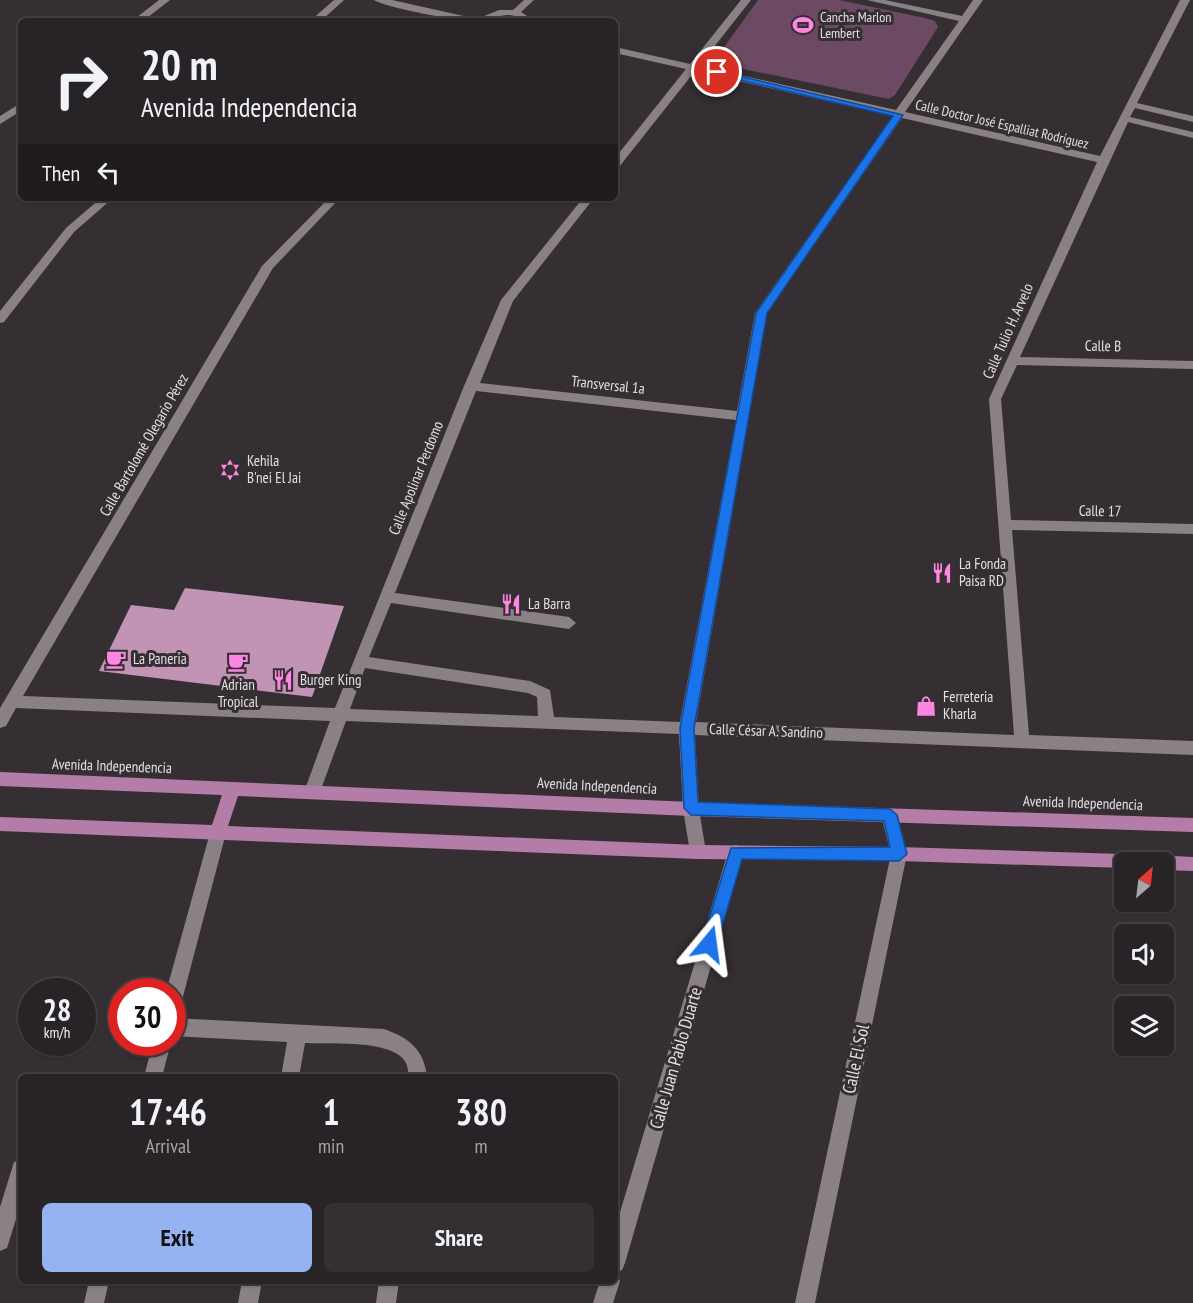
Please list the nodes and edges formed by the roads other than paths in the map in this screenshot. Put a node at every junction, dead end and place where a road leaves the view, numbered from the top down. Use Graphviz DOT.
graph roads {
  1 [pos="165,0"];
  2 [pos="339,0"];
  3 [pos="379,0"];
  4 [pos="529,0"];
  5 [pos="746,0"];
  6 [pos="872,0"];
  7 [pos="978,0"];
  8 [pos="1185,0"];
  9 [pos="515,14"];
  10 [pos="141,18"];
  11 [pos="318,18"];
  12 [pos="461,18"];
  13 [pos="486,18"];
  14 [pos="524,18"];
  15 [pos="965,19"];
  16 [pos="618,51"];
  17 [pos="694,67"];
  18 [pos="1131,104"];
  19 [pos="18,108"];
  20 [pos="898,115"];
  21 [pos="1124,118"];
  22 [pos="1193,119"];
  23 [pos="0,121"];
  24 [pos="1193,135"];
  25 [pos="1103,160"];
  26 [pos="618,161"];
  27 [pos="104,201"];
  28 [pos="332,201"];
  29 [pos="587,201"];
  30 [pos="0,319"];
  31 [pos="1012,361"];
  32 [pos="1193,365"];
  33 [pos="470,386"];
  34 [pos="742,416"];
  35 [pos="1006,525"];
  36 [pos="1193,529"];
  37 [pos="386,597"];
  38 [pos="569,623"];
  39 [pos="360,661"];
  40 [pos="12,702"];
  41 [pos="339,715"];
  42 [pos="0,722"];
  43 [pos="546,723"];
  44 [pos="687,728"];
  45 [pos="1022,741"];
  46 [pos="1193,748"];
  47 [pos="0,780"];
  48 [pos="232,788"];
  49 [pos="312,792"];
  50 [pos="691,808"];
  51 [pos="890,815"];
  52 [pos="0,824"];
  53 [pos="1193,825"];
  54 [pos="218,833"];
  55 [pos="698,852"];
  56 [pos="736,852"];
  57 [pos="899,854"];
  58 [pos="1114,861"];
  59 [pos="1174,863"];
  60 [pos="1193,864"];
  61 [pos="179,978"];
  62 [pos="186,1028"];
  63 [pos="298,1033"];
  64 [pos="158,1056"];
  65 [pos="154,1074"];
  66 [pos="291,1074"];
  67 [pos="418,1074"];
  68 [pos="18,1179"];
  69 [pos="0,1241"];
  70 [pos="618,1253"];
  71 [pos="98,1284"];
  72 [pos="251,1284"];
  73 [pos="389,1284"];
  74 [pos="609,1284"];
  75 [pos="94,1303"];
  76 [pos="248,1303"];
  77 [pos="386,1303"];
  78 [pos="603,1303"];
  79 [pos="805,1303"];
  1 -- 10 [label="street"];
  2 -- 11 [label="street"];
  3 -- 12 [label="street"];
  4 -- 9 [label="street"];
  5 -- 17 [label="street"];
  6 -- 15 [label="street"];
  7 -- 15 [label="street"];
  8 -- 18 [label="street, Calle Tulio H. Arvelo"];
  9 -- 13 [label="street"];
  9 -- 14 [label="street"];
  15 -- 20 [label="street"];
  16 -- 17 [label="street, Calle Doctor José Espalliat Rodríguez"];
  17 -- 20 [label="street, Calle Doctor José Espalliat Rodríguez"];
  17 -- 26 [label="street"];
  18 -- 21 [label="street, Calle Tulio H. Arvelo"];
  18 -- 22 [label="street"];
  19 -- 23 [label="street"];
  20 -- 25 [label="street, Calle Doctor José Espalliat Rodríguez"];
  20 -- 34 [label="street"];
  21 -- 24 [label="street"];
  21 -- 25 [label="street, Calle Tulio H. Arvelo"];
  25 -- 31 [label="street, Calle Tulio H. Arvelo"];
  27 -- 30 [label="street"];
  28 -- 40 [label="street, Calle Bartolomé Olegario Pérez"];
  29 -- 33 [label="street, Calle Apolinar Perdomo"];
  31 -- 32 [label="street, Calle B"];
  31 -- 35 [label="street, Calle Tulio H. Arvelo"];
  33 -- 34 [label="street, Transversal 1a"];
  33 -- 37 [label="street, Calle Apolinar Perdomo"];
  34 -- 44 [label="street"];
  35 -- 36 [label="street, Calle 17"];
  35 -- 45 [label="street, Calle Tulio H. Arvelo"];
  37 -- 38 [label="street"];
  37 -- 39 [label="street, Calle Apolinar Perdomo"];
  39 -- 41 [label="street, Calle Apolinar Perdomo"];
  39 -- 43 [label="street"];
  40 -- 41 [label="street, Calle César A. Sandino"];
  40 -- 42 [label="street, Calle Bartolomé Olegario Pérez"];
  41 -- 43 [label="street, Calle César A. Sandino"];
  41 -- 49 [label="street, Calle Apolinar Perdomo"];
  43 -- 44 [label="street, Calle César A. Sandino"];
  44 -- 45 [label="street, Calle César A. Sandino"];
  44 -- 50 [label="street"];
  45 -- 46 [label="street, Calle César A. Sandino"];
  47 -- 48 [label="main road, Avenida Independencia"];
  48 -- 49 [label="main road, Avenida Independencia"];
  48 -- 54 [label="main road"];
  49 -- 50 [label="main road, Avenida Independencia"];
  50 -- 51 [label="main road, Avenida Independencia"];
  50 -- 55 [label="street"];
  51 -- 53 [label="main road, Avenida Independencia"];
  51 -- 57 [label="street, Calle El Sol"];
  52 -- 54 [label="main road"];
  54 -- 55 [label="main road"];
  54 -- 61 [label="street"];
  55 -- 56 [label="main road"];
  56 -- 57 [label="main road"];
  56 -- 70 [label="street, Calle Juan Pablo Duarte"];
  57 -- 58 [label="main road"];
  57 -- 79 [label="street, Calle El Sol"];
  59 -- 60 [label="main road"];
  62 -- 63 [label="street"];
  63 -- 66 [label="street"];
  63 -- 67 [label="street"];
  64 -- 65 [label="street"];
  68 -- 69 [label="street"];
  71 -- 75 [label="street"];
  72 -- 76 [label="street"];
  73 -- 77 [label="street"];
  74 -- 78 [label="street"];
}
